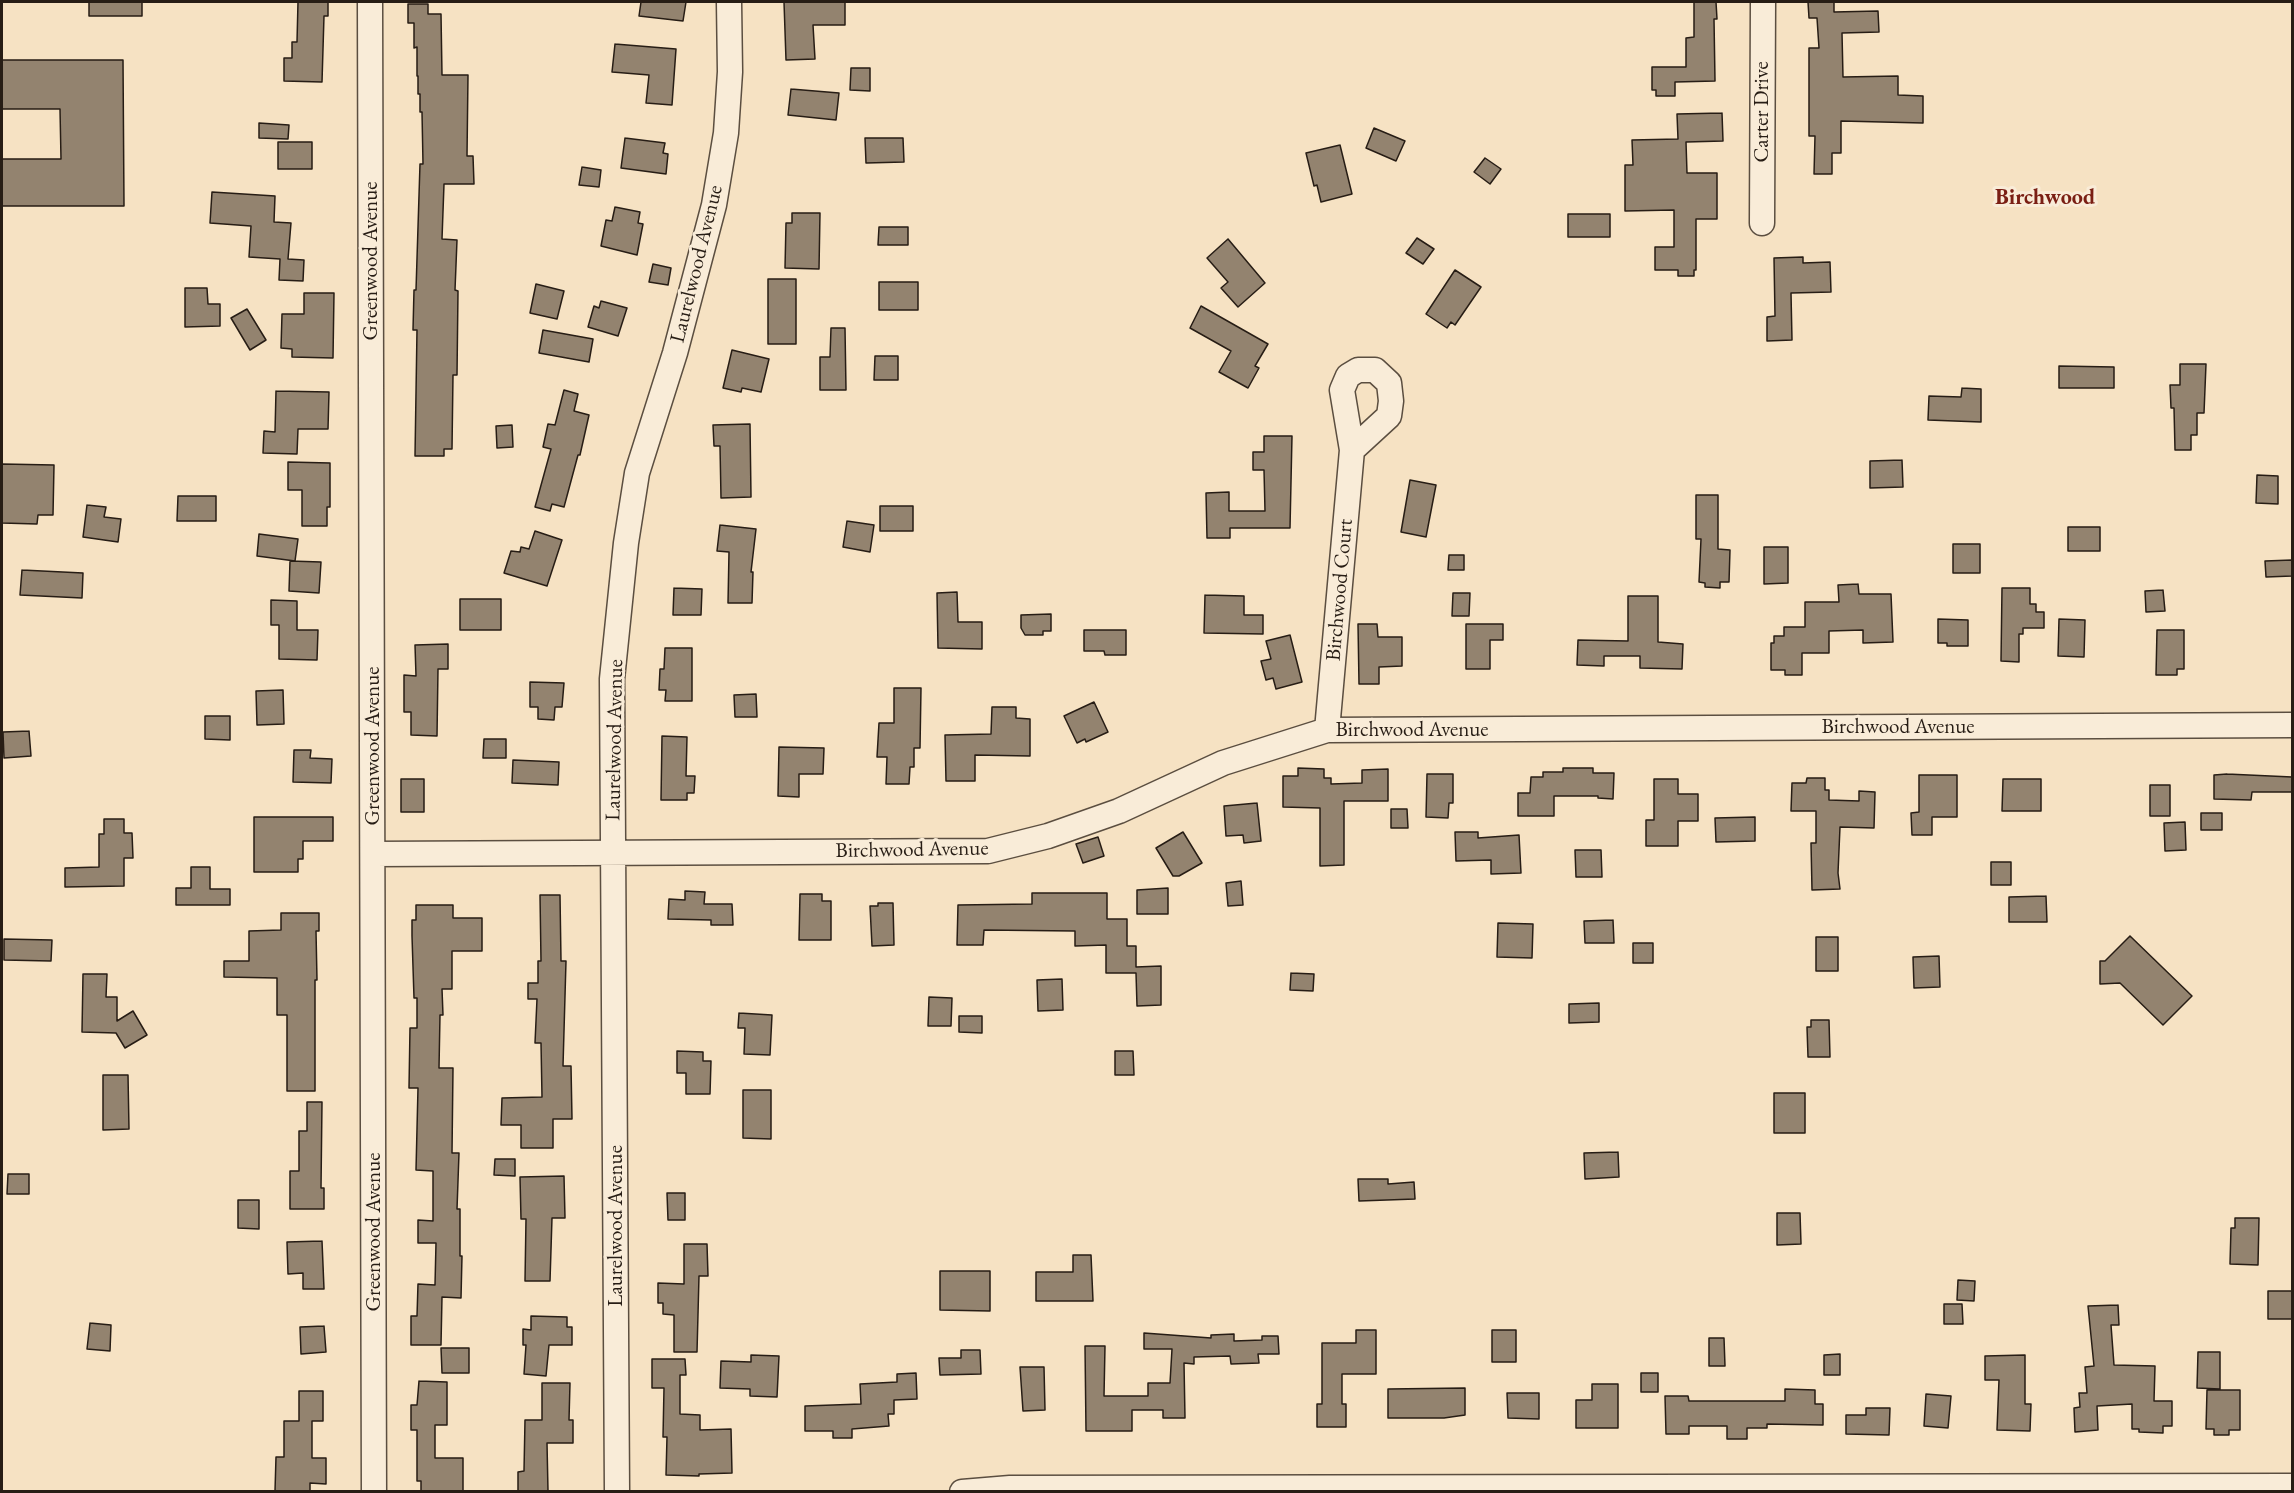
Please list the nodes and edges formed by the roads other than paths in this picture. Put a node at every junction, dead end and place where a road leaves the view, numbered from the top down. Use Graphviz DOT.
graph roads {
  1 [pos="370,2"];
  2 [pos="729,2"];
  3 [pos="1763,2"];
  4 [pos="1762,223"];
  5 [pos="1353,450"];
  6 [pos="2292,724"];
  7 [pos="1327,730"];
  8 [pos="613,851"];
  9 [pos="373,854"];
  10 [pos="2292,1489"];
  11 [pos="374,1491"];
  12 [pos="617,1491"];
  13 [pos="962,1491"];
  1 -- 9 [label="street, Greenwood Avenue"];
  2 -- 8 [label="street, Laurelwood Avenue"];
  3 -- 4 [label="street, Carter Drive"];
  5 -- 7 [label="street, Birchwood Court"];
  6 -- 7 [label="street, Birchwood Avenue"];
  7 -- 8 [label="street, Birchwood Avenue"];
  8 -- 9 [label="street, Birchwood Avenue"];
  8 -- 12 [label="street, Laurelwood Avenue"];
  9 -- 11 [label="street, Greenwood Avenue"];
  10 -- 13 [label="street"];
}
